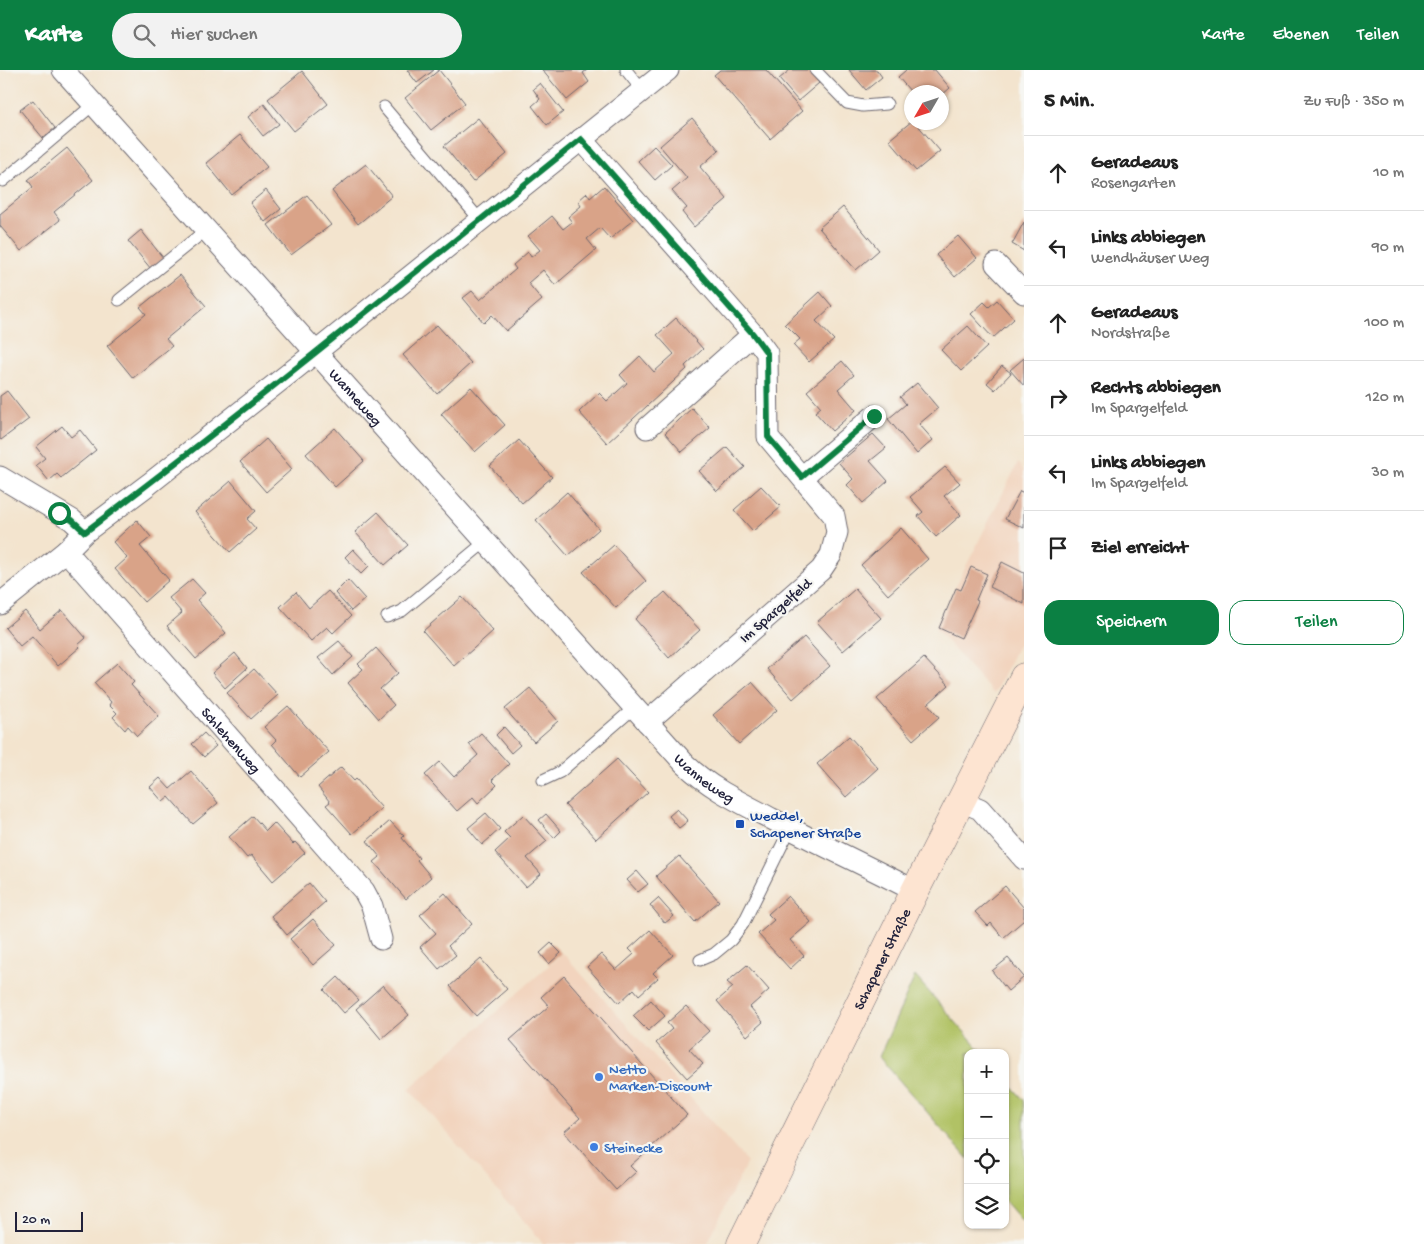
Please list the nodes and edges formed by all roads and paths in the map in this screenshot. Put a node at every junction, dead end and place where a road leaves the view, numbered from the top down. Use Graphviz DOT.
graph roads {
  1 [pos="63,70"];
  2 [pos="626,70"];
  3 [pos="668,70"];
  4 [pos="816,70"];
  5 [pos="642,90"];
  6 [pos="94,104"];
  7 [pos="887,104"];
  8 [pos="384,107"];
  9 [pos="581,139"];
  10 [pos="3,181"];
  11 [pos="480,220"];
  12 [pos="206,230"];
  13 [pos="996,264"];
  14 [pos="1024,293"];
  15 [pos="119,300"];
  16 [pos="753,334"];
  17 [pos="316,352"];
  18 [pos="874,416"];
  19 [pos="647,428"];
  20 [pos="0,477"];
  21 [pos="802,477"];
  22 [pos="85,532"];
  23 [pos="485,542"];
  24 [pos="66,550"];
  25 [pos="0,604"];
  26 [pos="387,617"];
  27 [pos="1024,676"];
  28 [pos="641,715"];
  29 [pos="543,780"];
  30 [pos="961,801"];
  31 [pos="790,829"];
  32 [pos="1024,859"];
  33 [pos="915,891"];
  34 [pos="381,939"];
  35 [pos="700,960"];
  36 [pos="741,1244"];
  1 -- 6 [label="street, Wanneweg"];
  2 -- 5 [label="lane"];
  3 -- 5 [label="street"];
  4 -- 7 [label="lane"];
  5 -- 9 [label="street"];
  6 -- 10 [label="lane"];
  6 -- 12 [label="street, Wanneweg"];
  8 -- 11 [label="lane"];
  9 -- 11 [label="street"];
  9 -- 16 [label="street, Im Spargelfeld"];
  11 -- 17 [label="street"];
  12 -- 15 [label="lane"];
  12 -- 17 [label="street, Wanneweg"];
  13 -- 14 [label="street"];
  16 -- 19 [label="street"];
  16 -- 21 [label="street, Im Spargelfeld"];
  17 -- 22 [label="street"];
  17 -- 23 [label="street, Wanneweg"];
  18 -- 21 [label="street"];
  20 -- 22 [label="street"];
  21 -- 28 [label="street, Im Spargelfeld"];
  22 -- 24 [label="street"];
  23 -- 26 [label="lane"];
  23 -- 28 [label="street, Wanneweg"];
  24 -- 25 [label="street"];
  24 -- 34 [label="street, Schlehenweg"];
  27 -- 30 [label="street, Schapener Straße"];
  28 -- 29 [label="lane"];
  28 -- 31 [label="street, Wanneweg"];
  30 -- 32 [label="street"];
  30 -- 33 [label="street, Schapener Straße"];
  31 -- 33 [label="street, Wanneweg"];
  31 -- 35 [label="lane"];
  33 -- 36 [label="street, Schapener Straße"];
}
